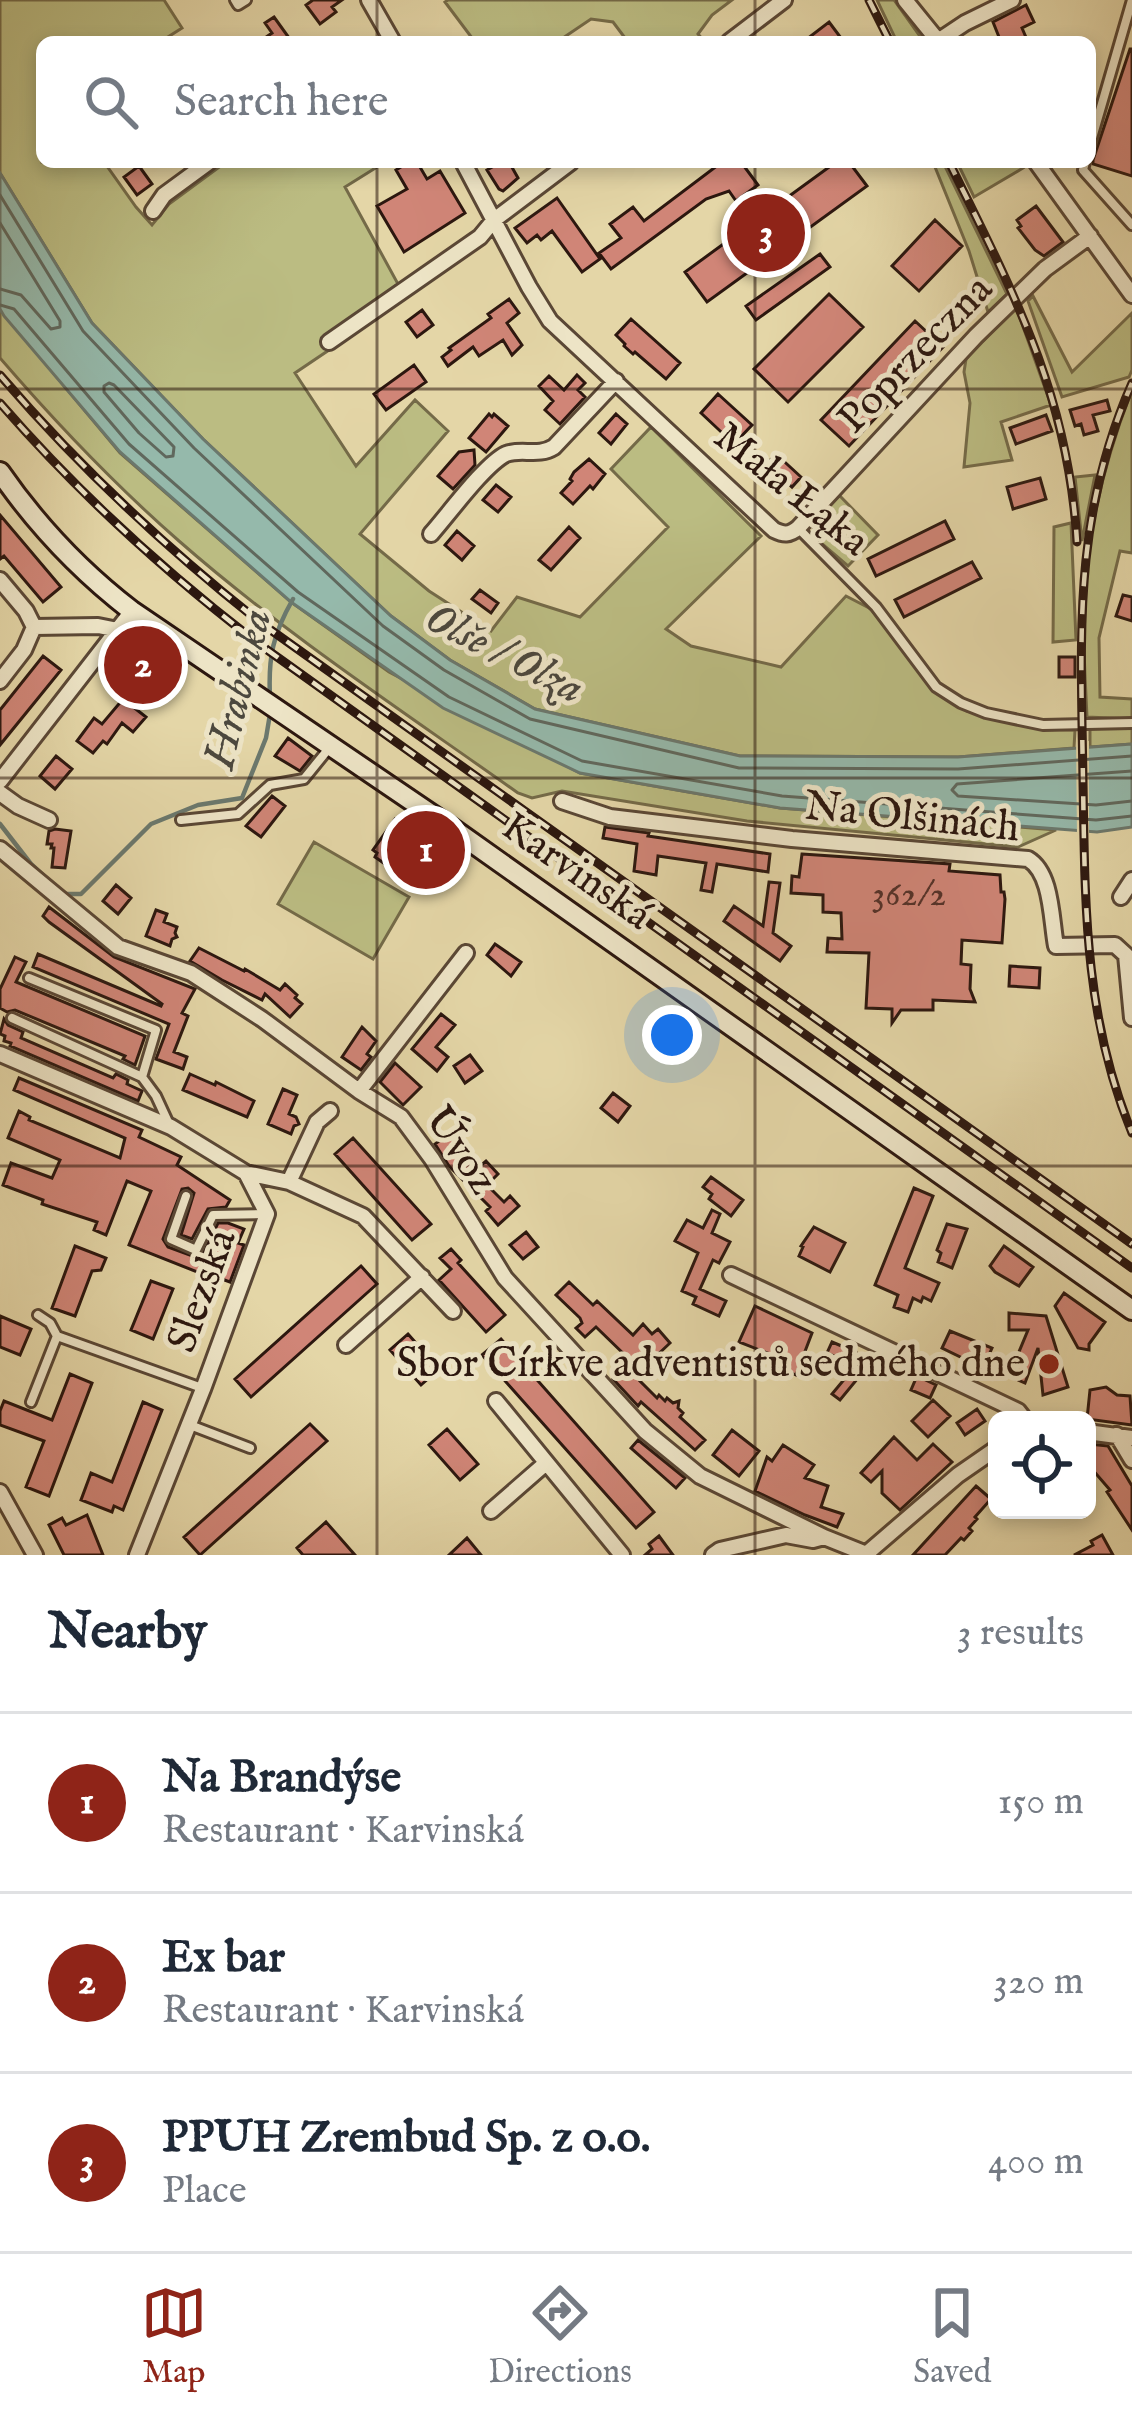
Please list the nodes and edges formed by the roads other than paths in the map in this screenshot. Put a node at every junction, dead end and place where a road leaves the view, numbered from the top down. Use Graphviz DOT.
graph roads {
  1 [pos="235,0"];
  2 [pos="246,0"];
  3 [pos="369,0"];
  4 [pos="784,0"];
  5 [pos="905,0"];
  6 [pos="1012,0"];
  7 [pos="1132,0"];
  8 [pos="385,36"];
  9 [pos="737,36"];
  10 [pos="934,36"];
  11 [pos="947,36"];
  12 [pos="1096,124"];
  13 [pos="201,168"];
  14 [pos="466,168"];
  15 [pos="563,168"];
  16 [pos="1040,168"];
  17 [pos="1084,168"];
  18 [pos="153,211"];
  19 [pos="494,220"];
  20 [pos="1132,225"];
  21 [pos="1090,236"];
  22 [pos="1132,296"];
  23 [pos="329,342"];
  24 [pos="616,381"];
  25 [pos="2,480"];
  26 [pos="798,528"];
  27 [pos="431,534"];
  28 [pos="0,580"];
  29 [pos="132,611"];
  30 [pos="34,627"];
  31 [pos="118,630"];
  32 [pos="0,681"];
  33 [pos="1132,723"];
  34 [pos="331,746"];
  35 [pos="0,781"];
  36 [pos="0,793"];
  37 [pos="562,800"];
  38 [pos="49,820"];
  39 [pos="181,820"];
  40 [pos="0,849"];
  41 [pos="1132,880"];
  42 [pos="1120,896"];
  43 [pos="466,953"];
  44 [pos="29,978"];
  45 [pos="12,1018"];
  46 [pos="1132,1018"];
  47 [pos="0,1054"];
  48 [pos="142,1077"];
  49 [pos="359,1091"];
  50 [pos="330,1111"];
  51 [pos="171,1127"];
  52 [pos="246,1174"];
  53 [pos="289,1182"];
  54 [pos="186,1196"];
  55 [pos="267,1214"];
  56 [pos="731,1276"];
  57 [pos="422,1277"];
  58 [pos="1132,1310"];
  59 [pos="452,1311"];
  60 [pos="38,1316"];
  61 [pos="57,1336"];
  62 [pos="346,1345"];
  63 [pos="203,1389"];
  64 [pos="496,1401"];
  65 [pos="31,1402"];
  66 [pos="1018,1411"];
  67 [pos="189,1424"];
  68 [pos="1125,1437"];
  69 [pos="250,1448"];
  70 [pos="988,1454"];
  71 [pos="1132,1460"];
  72 [pos="546,1462"];
  73 [pos="0,1492"];
  74 [pos="491,1511"];
  75 [pos="824,1537"];
  76 [pos="867,1554"];
  77 [pos="35,1555"];
  78 [pos="137,1555"];
  79 [pos="622,1555"];
  80 [pos="713,1555"];
  1 -- 2 [label="lane"];
  3 -- 8 [label="street"];
  4 -- 9 [label="street"];
  5 -- 10 [label="street"];
  6 -- 11 [label="street"];
  7 -- 12 [label="lane"];
  13 -- 18 [label="street"];
  14 -- 19 [label="street, Mała Łąka"];
  15 -- 19 [label="street"];
  16 -- 21 [label="street"];
  17 -- 20 [label="lane"];
  19 -- 23 [label="street"];
  19 -- 24 [label="street, Mała Łąka"];
  21 -- 22 [label="street"];
  21 -- 26 [label="street, Poprzeczna"];
  24 -- 26 [label="street, Mała Łąka"];
  24 -- 27 [label="street"];
  25 -- 29 [label="main road, Karvinská"];
  26 -- 33 [label="lane, Mała Łąka"];
  28 -- 30 [label="street"];
  29 -- 31 [label="street"];
  29 -- 34 [label="main road, Karvinská"];
  30 -- 31 [label="street"];
  30 -- 32 [label="street"];
  31 -- 35 [label="street"];
  34 -- 39 [label="lane"];
  34 -- 58 [label="main road, Karvinská"];
  36 -- 38 [label="street"];
  37 -- 46 [label="street, Na Olšinách"];
  40 -- 49 [label="street, Úvoz"];
  41 -- 42 [label="street"];
  43 -- 49 [label="street"];
  44 -- 48 [label="lane"];
  45 -- 48 [label="lane"];
  47 -- 51 [label="street, Slezská"];
  48 -- 51 [label="lane"];
  49 -- 75 [label="street, Úvoz"];
  50 -- 53 [label="street"];
  51 -- 52 [label="street, Slezská"];
  52 -- 53 [label="street"];
  52 -- 55 [label="street, Slezská"];
  53 -- 57 [label="street"];
  54 -- 55 [label="lane"];
  55 -- 63 [label="street, Slezská"];
  56 -- 66 [label="street"];
  57 -- 59 [label="street"];
  57 -- 62 [label="street"];
  60 -- 61 [label="lane"];
  61 -- 63 [label="lane"];
  61 -- 65 [label="lane"];
  63 -- 67 [label="street, Slezská"];
  64 -- 72 [label="street"];
  67 -- 69 [label="lane"];
  67 -- 78 [label="street, Slezská"];
  68 -- 71 [label="street"];
  70 -- 76 [label="street"];
  72 -- 74 [label="street"];
  72 -- 79 [label="street"];
  73 -- 77 [label="street"];
  75 -- 76 [label="street"];
  75 -- 80 [label="street"];
}
